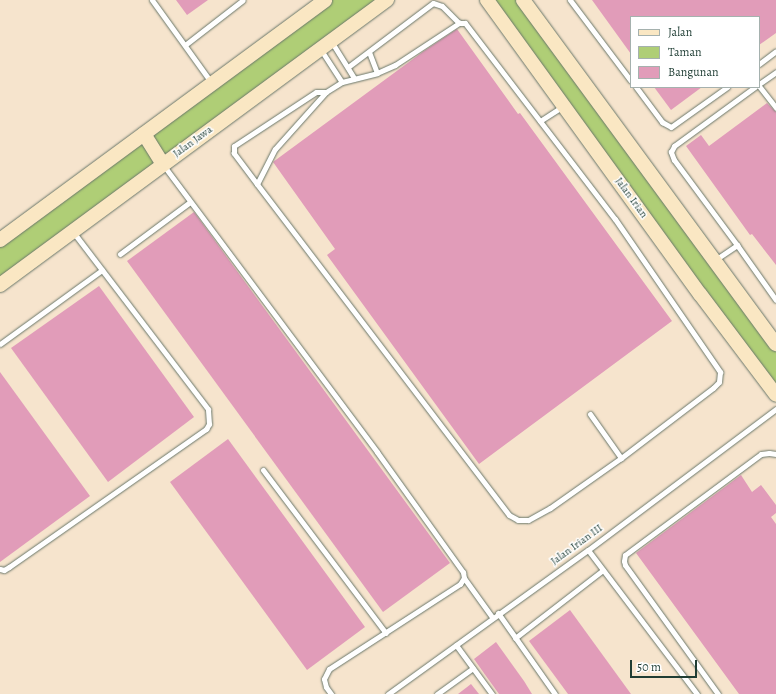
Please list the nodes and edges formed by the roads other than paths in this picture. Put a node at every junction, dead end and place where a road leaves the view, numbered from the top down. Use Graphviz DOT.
graph roads {
  1 [pos="152,0"];
  2 [pos="243,0"];
  3 [pos="325,0"];
  4 [pos="387,0"];
  5 [pos="487,0"];
  6 [pos="523,0"];
  7 [pos="570,0"];
  8 [pos="459,23"];
  9 [pos="184,45"];
  10 [pos="326,45"];
  11 [pos="776,51"];
  12 [pos="369,52"];
  13 [pos="760,63"];
  14 [pos="348,67"];
  15 [pos="776,72"];
  16 [pos="377,73"];
  17 [pos="354,78"];
  18 [pos="630,80"];
  19 [pos="342,82"];
  20 [pos="212,83"];
  21 [pos="760,84"];
  22 [pos="760,86"];
  23 [pos="637,88"];
  24 [pos="726,88"];
  25 [pos="754,88"];
  26 [pos="326,92"];
  27 [pos="564,105"];
  28 [pos="776,108"];
  29 [pos="540,121"];
  30 [pos="144,134"];
  31 [pos="162,164"];
  32 [pos="257,184"];
  33 [pos="190,202"];
  34 [pos="72,232"];
  35 [pos="0,240"];
  36 [pos="737,245"];
  37 [pos="120,254"];
  38 [pos="715,260"];
  39 [pos="102,270"];
  40 [pos="0,285"];
  41 [pos="776,300"];
  42 [pos="0,344"];
  43 [pos="776,344"];
  44 [pos="776,395"];
  45 [pos="776,409"];
  46 [pos="590,414"];
  47 [pos="776,454"];
  48 [pos="621,458"];
  49 [pos="263,470"];
  50 [pos="588,550"];
  51 [pos="0,569"];
  52 [pos="603,570"];
  53 [pos="464,578"];
  54 [pos="498,613"];
  55 [pos="492,617"];
  56 [pos="386,634"];
  57 [pos="515,638"];
  58 [pos="456,645"];
  59 [pos="473,668"];
  60 [pos="331,694"];
  61 [pos="388,694"];
  62 [pos="438,694"];
  63 [pos="492,694"];
  64 [pos="555,694"];
  65 [pos="697,694"];
  66 [pos="718,694"];
  1 -- 9 [label="lane"];
  2 -- 9 [label="lane"];
  3 -- 20 [label="street"];
  4 -- 10 [label="street, Jalan Jawa"];
  5 -- 27 [label="street, Jalan Irian"];
  6 -- 38 [label="street"];
  7 -- 18 [label="lane"];
  8 -- 12 [label="lane"];
  8 -- 16 [label="lane"];
  8 -- 29 [label="lane"];
  9 -- 20 [label="lane"];
  10 -- 14 [label="lane"];
  10 -- 19 [label="lane"];
  10 -- 31 [label="street, Jalan Jawa"];
  11 -- 13 [label="lane"];
  12 -- 14 [label="lane"];
  12 -- 16 [label="lane"];
  14 -- 17 [label="lane"];
  15 -- 21 [label="lane"];
  16 -- 17 [label="lane"];
  17 -- 19 [label="lane"];
  19 -- 26 [label="lane"];
  20 -- 30 [label="street"];
  22 -- 28 [label="lane"];
  23 -- 24 [label="lane"];
  25 -- 36 [label="lane"];
  26 -- 32 [label="lane"];
  26 -- 32 [label="lane"];
  27 -- 29 [label="lane"];
  27 -- 44 [label="street, Jalan Irian"];
  29 -- 48 [label="lane"];
  30 -- 31 [label="street"];
  30 -- 35 [label="street"];
  31 -- 33 [label="lane"];
  31 -- 34 [label="street, Jalan Jawa"];
  32 -- 48 [label="lane"];
  33 -- 37 [label="lane"];
  33 -- 53 [label="lane"];
  34 -- 39 [label="lane"];
  34 -- 40 [label="street, Jalan Jawa"];
  36 -- 38 [label="lane"];
  36 -- 41 [label="lane"];
  38 -- 43 [label="street"];
  39 -- 42 [label="lane"];
  39 -- 51 [label="lane"];
  45 -- 50 [label="lane, Jalan Irian III"];
  46 -- 48 [label="lane"];
  47 -- 66 [label="lane"];
  49 -- 56 [label="lane"];
  50 -- 52 [label="lane"];
  50 -- 54 [label="lane, Jalan Irian III"];
  52 -- 57 [label="lane"];
  52 -- 65 [label="lane"];
  53 -- 55 [label="lane"];
  53 -- 56 [label="lane"];
  54 -- 55 [label="lane, Jalan Irian III"];
  54 -- 57 [label="lane"];
  55 -- 58 [label="lane, Jalan Irian III"];
  56 -- 60 [label="lane"];
  57 -- 64 [label="lane"];
  58 -- 59 [label="lane"];
  58 -- 61 [label="lane, Jalan Irian III"];
  59 -- 62 [label="lane"];
  59 -- 63 [label="lane"];
}
